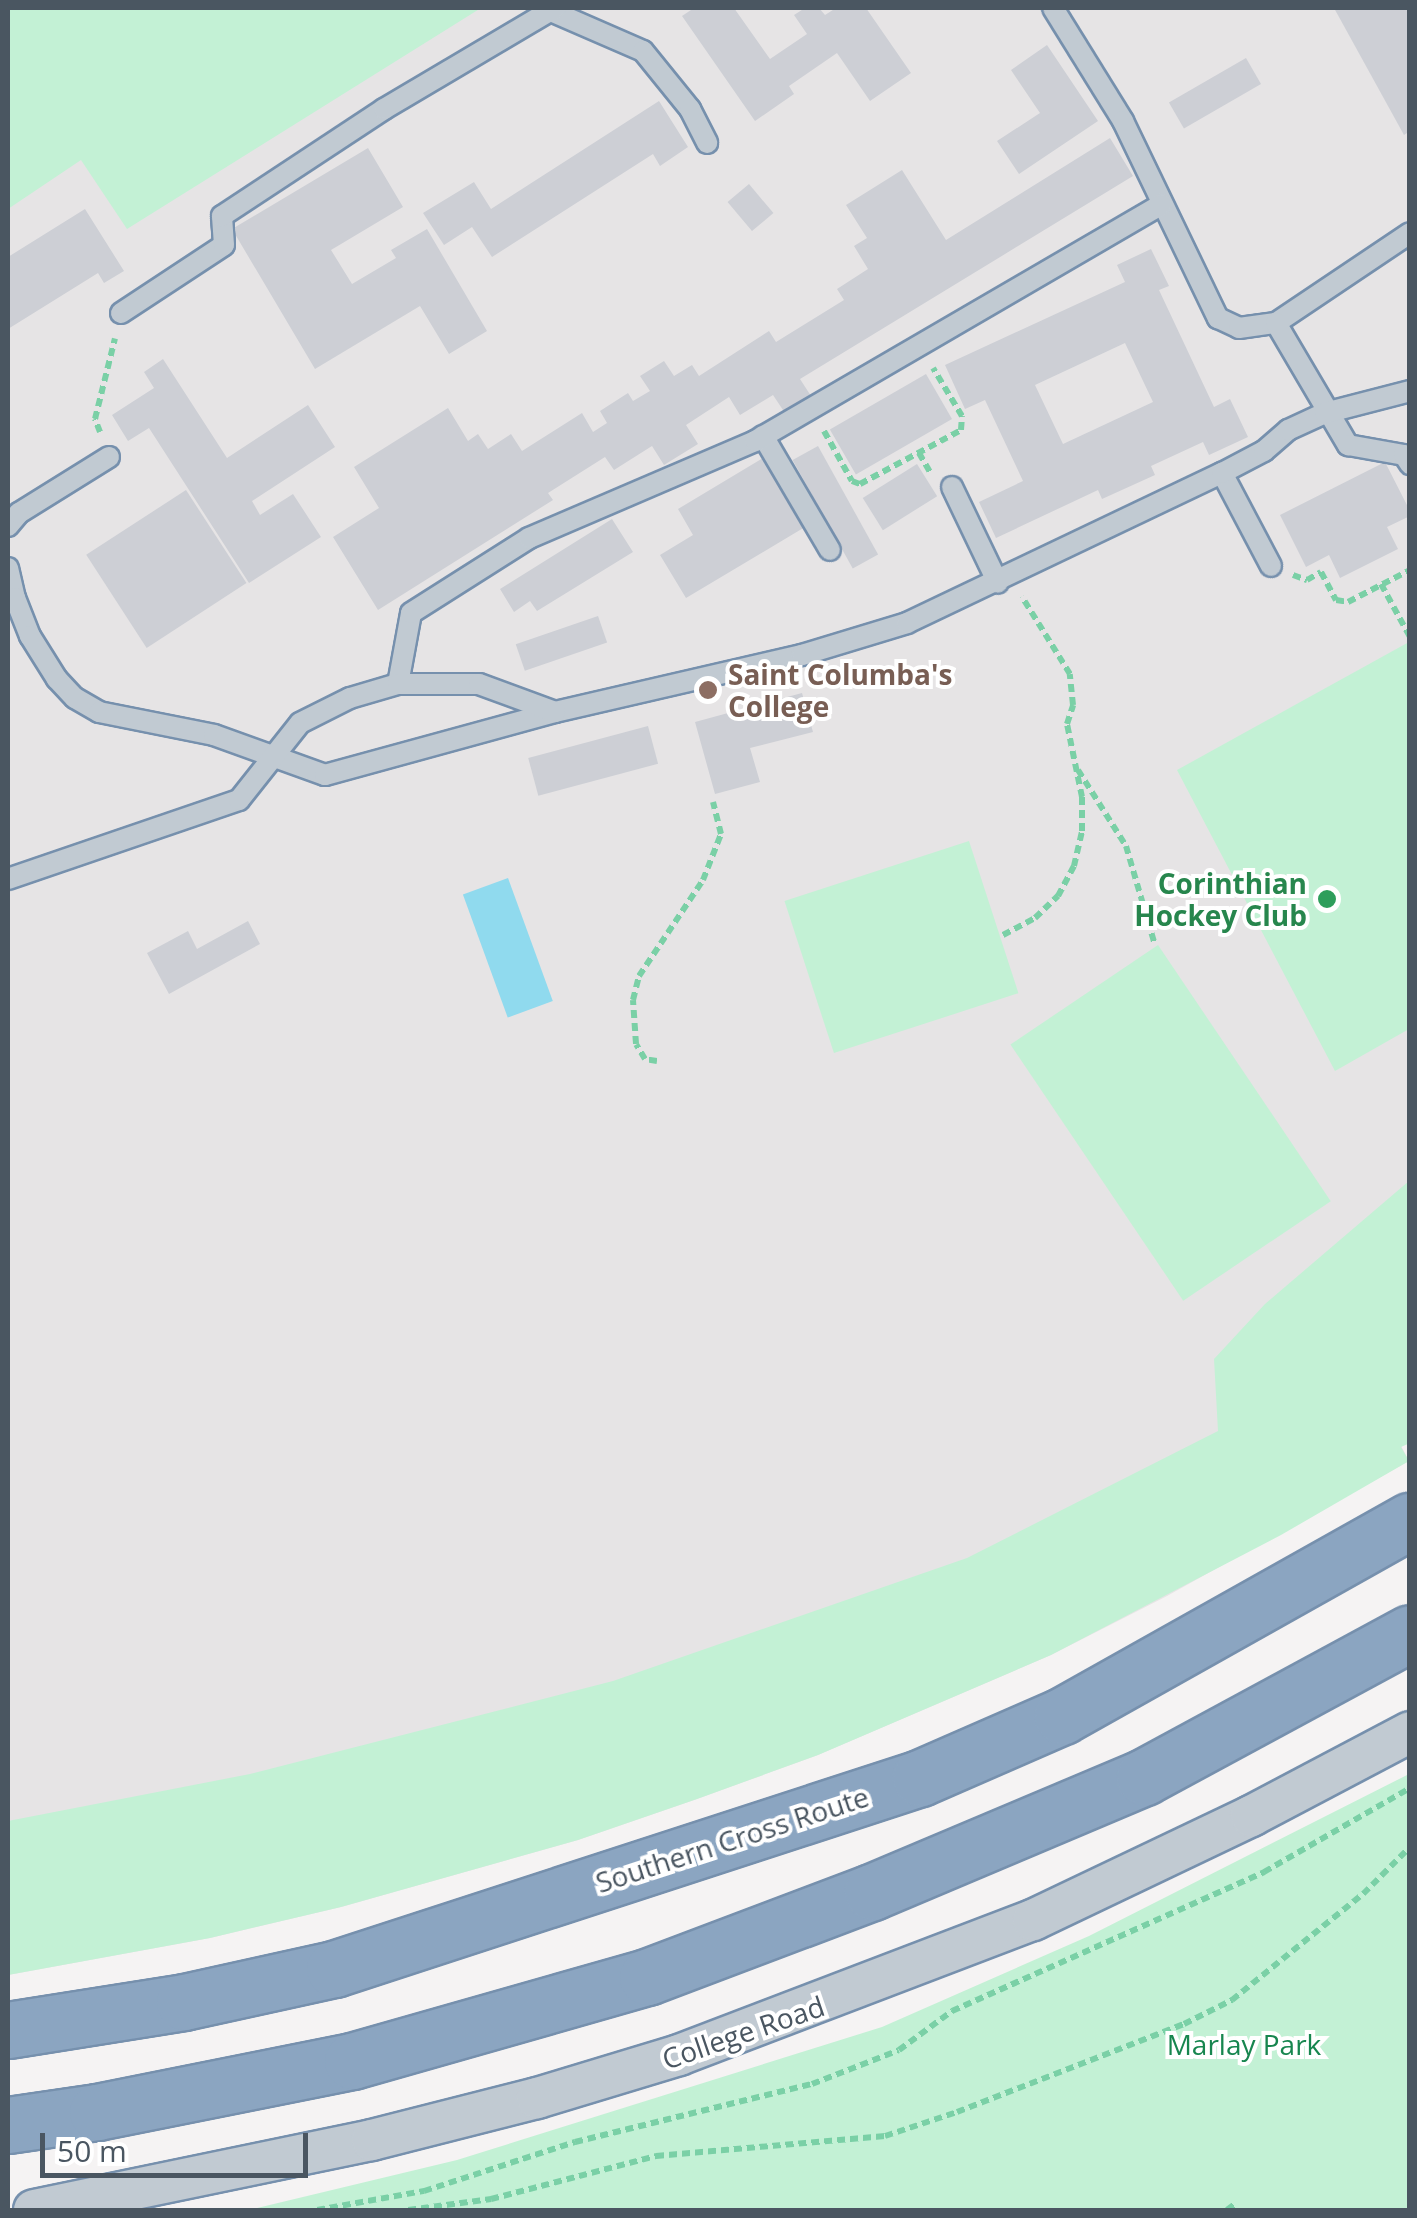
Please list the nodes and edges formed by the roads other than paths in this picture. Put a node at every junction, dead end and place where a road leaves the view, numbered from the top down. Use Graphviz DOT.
graph roads {
  1 [pos="1054,8"];
  2 [pos="553,9"];
  3 [pos="707,142"];
  4 [pos="1162,204"];
  5 [pos="1410,233"];
  6 [pos="121,314"];
  7 [pos="1276,323"];
  8 [pos="1410,391"];
  9 [pos="1325,413"];
  10 [pos="763,436"];
  11 [pos="109,457"];
  12 [pos="1410,464"];
  13 [pos="1222,473"];
  14 [pos="944,485"];
  15 [pos="8,526"];
  16 [pos="830,550"];
  17 [pos="1271,566"];
  18 [pos="8,568"];
  19 [pos="1004,580"];
  20 [pos="11,599"];
  21 [pos="398,684"];
  22 [pos="556,712"];
  23 [pos="273,756"];
  24 [pos="8,878"];
  25 [pos="1410,1520"];
  26 [pos="1410,1633"];
  27 [pos="1410,1732"];
  28 [pos="8,2030"];
  29 [pos="8,2125"];
  30 [pos="34,2210"];
  1 -- 4 [label="lane"];
  2 -- 3 [label="lane"];
  2 -- 6 [label="lane"];
  4 -- 7 [label="lane"];
  4 -- 10 [label="lane"];
  5 -- 7 [label="lane"];
  7 -- 9 [label="lane"];
  8 -- 9 [label="lane"];
  9 -- 12 [label="lane"];
  9 -- 13 [label="lane"];
  10 -- 16 [label="lane"];
  10 -- 21 [label="lane"];
  11 -- 15 [label="lane"];
  13 -- 17 [label="lane"];
  13 -- 19 [label="lane"];
  14 -- 19 [label="lane"];
  18 -- 20 [label="lane"];
  19 -- 22 [label="lane"];
  20 -- 23 [label="lane"];
  21 -- 22 [label="lane"];
  21 -- 23 [label="lane"];
  22 -- 23 [label="lane"];
  23 -- 24 [label="lane"];
  25 -- 28 [label="highway, Southern Cross Route"];
  26 -- 29 [label="highway"];
  27 -- 30 [label="street, College Road"];
}
